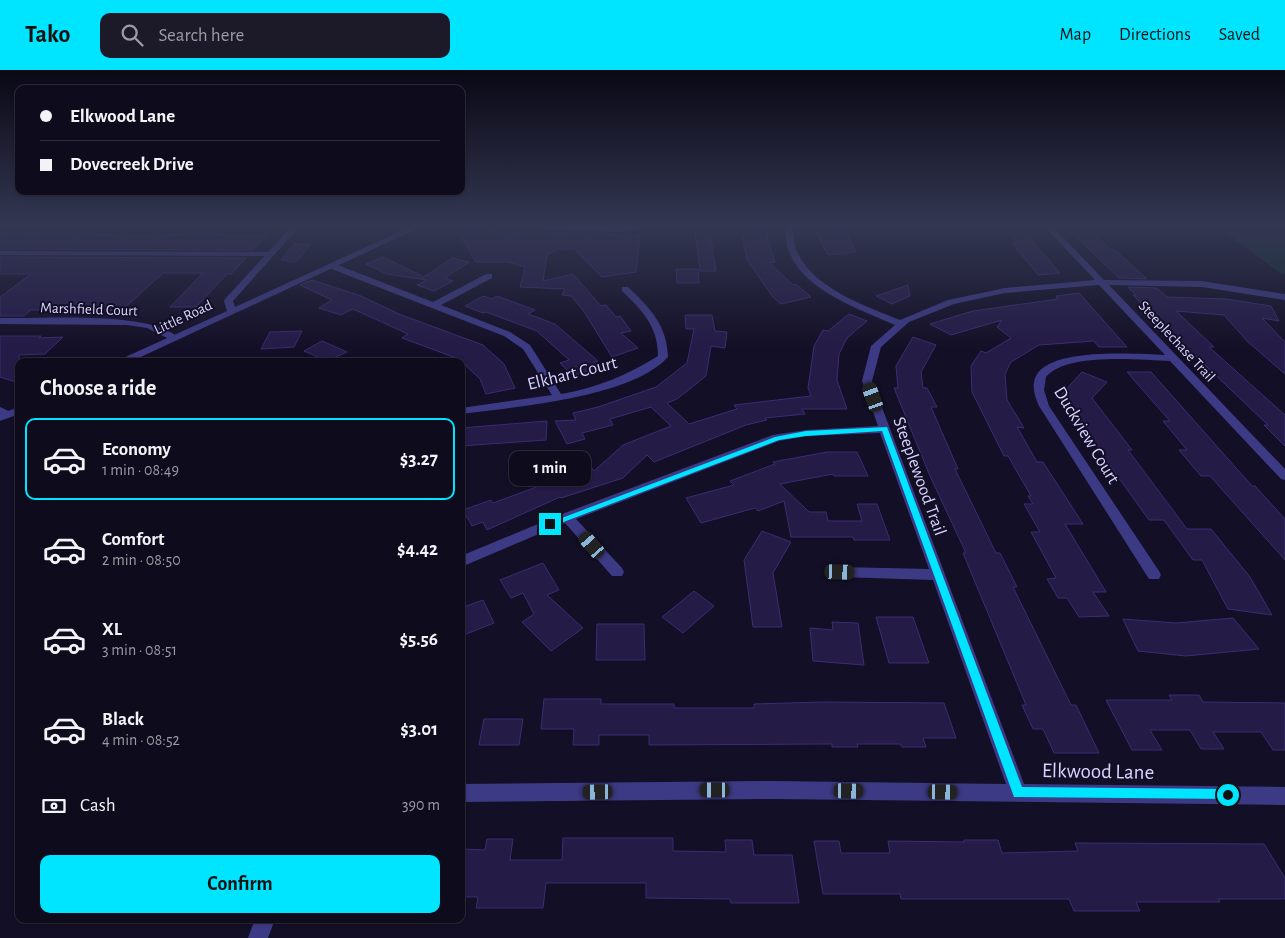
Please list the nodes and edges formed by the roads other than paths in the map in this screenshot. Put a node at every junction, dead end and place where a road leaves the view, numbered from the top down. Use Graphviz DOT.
graph roads {
  1 [pos="259,267"];
  2 [pos="331,267"];
  3 [pos="333,267"];
  4 [pos="804,267"];
  5 [pos="1087,267"];
  6 [pos="489,276"];
  7 [pos="1102,282"];
  8 [pos="625,288"];
  9 [pos="1285,297"];
  10 [pos="435,305"];
  11 [pos="232,312"];
  12 [pos="0,322"];
  13 [pos="898,323"];
  14 [pos="174,338"];
  15 [pos="131,358"];
  16 [pos="1173,358"];
  17 [pos="558,397"];
  18 [pos="465,410"];
  19 [pos="884,429"];
  20 [pos="1285,476"];
  21 [pos="568,517"];
  22 [pos="465,560"];
  23 [pos="617,572"];
  24 [pos="840,572"];
  25 [pos="938,575"];
  26 [pos="1154,575"];
  27 [pos="465,793"];
  28 [pos="1018,793"];
  29 [pos="1285,796"];
  30 [pos="264,923"];
  31 [pos="258,938"];
  1 -- 11 [label="street"];
  2 -- 11 [label="street, Little Road"];
  3 -- 10 [label="street"];
  4 -- 13 [label="street"];
  5 -- 7 [label="street, Steeplechase Trail"];
  6 -- 10 [label="street"];
  7 -- 9 [label="street, Steeplewood Trail"];
  7 -- 13 [label="street, Steeplewood Trail"];
  7 -- 16 [label="street, Steeplechase Trail"];
  8 -- 17 [label="street, Elkhart Court"];
  10 -- 17 [label="street"];
  11 -- 14 [label="street, Little Road"];
  12 -- 14 [label="street, Marshfield Court"];
  13 -- 19 [label="street, Steeplewood Trail"];
  14 -- 15 [label="street, Little Road"];
  16 -- 20 [label="street, Steeplechase Trail"];
  16 -- 26 [label="street, Duckview Court"];
  17 -- 18 [label="street, Elkhart Court"];
  19 -- 21 [label="street"];
  19 -- 25 [label="street, Steeplewood Trail"];
  21 -- 22 [label="street"];
  21 -- 23 [label="street"];
  24 -- 25 [label="street"];
  25 -- 28 [label="street, Steeplewood Trail"];
  27 -- 28 [label="street, Elkwood Lane"];
  28 -- 29 [label="street, Elkwood Lane"];
  30 -- 31 [label="street"];
}
